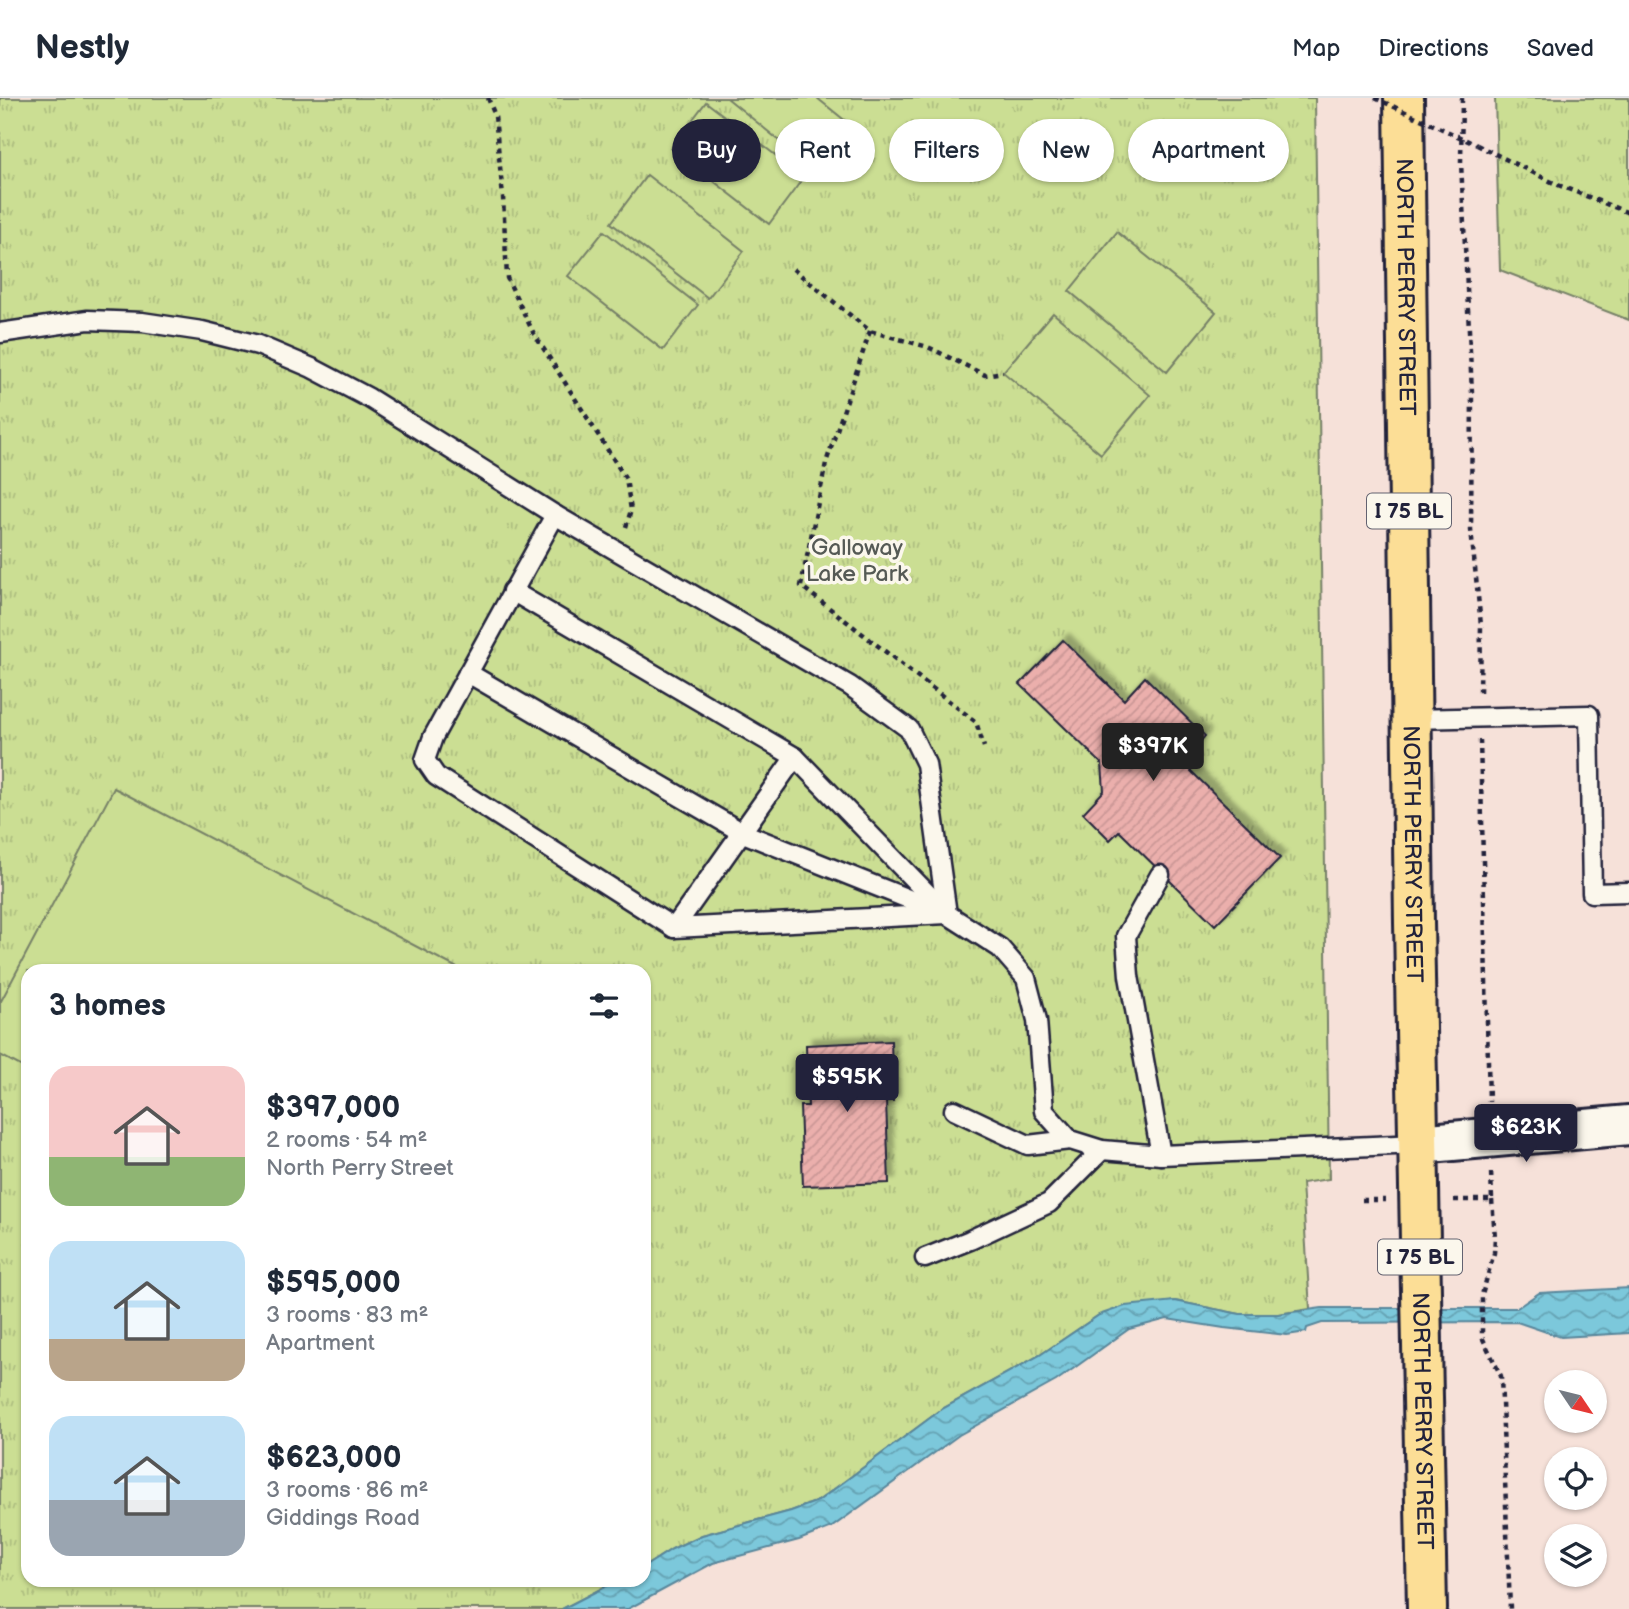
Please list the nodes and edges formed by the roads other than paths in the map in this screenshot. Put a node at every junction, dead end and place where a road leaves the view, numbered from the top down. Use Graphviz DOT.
graph roads {
  1 [pos="1404,98"];
  2 [pos="0,333"];
  3 [pos="555,515"];
  4 [pos="512,591"];
  5 [pos="468,673"];
  6 [pos="1412,719"];
  7 [pos="795,757"];
  8 [pos="743,833"];
  9 [pos="1160,875"];
  10 [pos="1629,892"];
  11 [pos="947,914"];
  12 [pos="674,928"];
  13 [pos="954,1110"];
  14 [pos="1629,1125"];
  15 [pos="1070,1140"];
  16 [pos="1419,1144"];
  17 [pos="1102,1150"];
  18 [pos="1161,1155"];
  19 [pos="925,1258"];
  20 [pos="1427,1609"];
  1 -- 6 [label="main road, NORTH PERRY STREET / I 75 BL"];
  2 -- 3 [label="lane"];
  3 -- 4 [label="lane"];
  3 -- 11 [label="lane"];
  4 -- 5 [label="lane"];
  4 -- 7 [label="lane"];
  5 -- 8 [label="lane"];
  5 -- 12 [label="lane"];
  6 -- 10 [label="lane"];
  6 -- 16 [label="main road, NORTH PERRY STREET / I 75 BL"];
  7 -- 8 [label="lane"];
  7 -- 11 [label="lane"];
  8 -- 11 [label="lane"];
  8 -- 12 [label="lane"];
  9 -- 18 [label="lane"];
  11 -- 12 [label="lane"];
  11 -- 15 [label="lane"];
  13 -- 15 [label="lane"];
  14 -- 16 [label="street"];
  15 -- 17 [label="lane"];
  16 -- 18 [label="lane"];
  16 -- 20 [label="main road, NORTH PERRY STREET / I 75 BL"];
  17 -- 18 [label="lane"];
  17 -- 19 [label="lane"];
}
